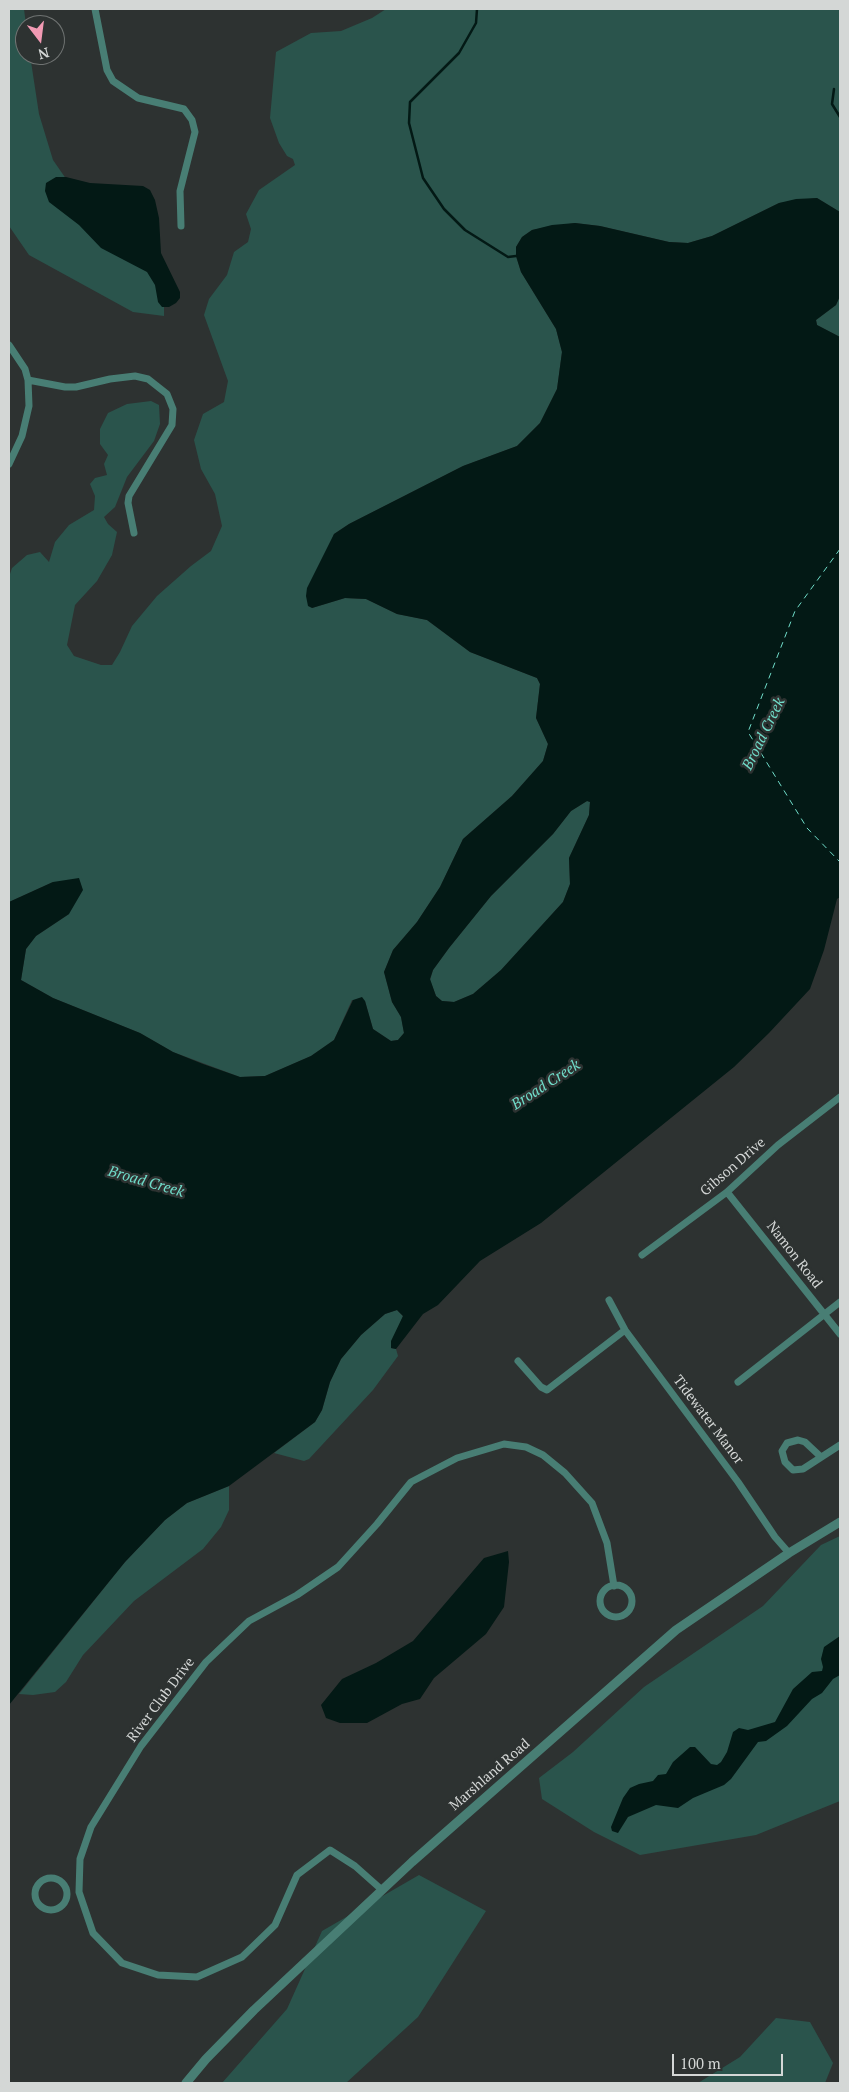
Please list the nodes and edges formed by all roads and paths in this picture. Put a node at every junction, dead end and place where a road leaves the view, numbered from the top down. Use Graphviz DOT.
graph roads {
  1 [pos="95,9"];
  2 [pos="181,226"];
  3 [pos="9,345"];
  4 [pos="28,380"];
  5 [pos="9,464"];
  6 [pos="134,533"];
  7 [pos="840,1097"];
  8 [pos="728,1192"];
  9 [pos="642,1255"];
  10 [pos="609,1300"];
  11 [pos="840,1302"];
  12 [pos="825,1315"];
  13 [pos="625,1330"];
  14 [pos="840,1334"];
  15 [pos="518,1361"];
  16 [pos="738,1382"];
  17 [pos="840,1445"];
  18 [pos="821,1457"];
  19 [pos="840,1522"];
  20 [pos="790,1553"];
  21 [pos="614,1586"];
  22 [pos="382,1890"];
  23 [pos="79,1892"];
  24 [pos="67,1893"];
  25 [pos="186,2083"];
  1 -- 2 [label="street"];
  3 -- 4 [label="street"];
  4 -- 5 [label="street"];
  4 -- 6 [label="street"];
  7 -- 8 [label="street, Gibson Drive"];
  8 -- 9 [label="street, Gibson Drive"];
  8 -- 12 [label="street, Namon Road"];
  10 -- 13 [label="street, Tidewater Manor"];
  11 -- 12 [label="street"];
  12 -- 14 [label="street, Namon Road"];
  12 -- 16 [label="street"];
  13 -- 15 [label="street"];
  13 -- 20 [label="street, Tidewater Manor"];
  17 -- 18 [label="street"];
  18 -- 18 [label="street"];
  19 -- 20 [label="street, Marshland Road"];
  20 -- 22 [label="street, Marshland Road"];
  21 -- 21 [label="street"];
  21 -- 23 [label="street, River Club Drive"];
  22 -- 23 [label="street, River Club Drive"];
  22 -- 25 [label="street, Marshland Road"];
  23 -- 24 [label="street"];
  24 -- 24 [label="street"];
}
